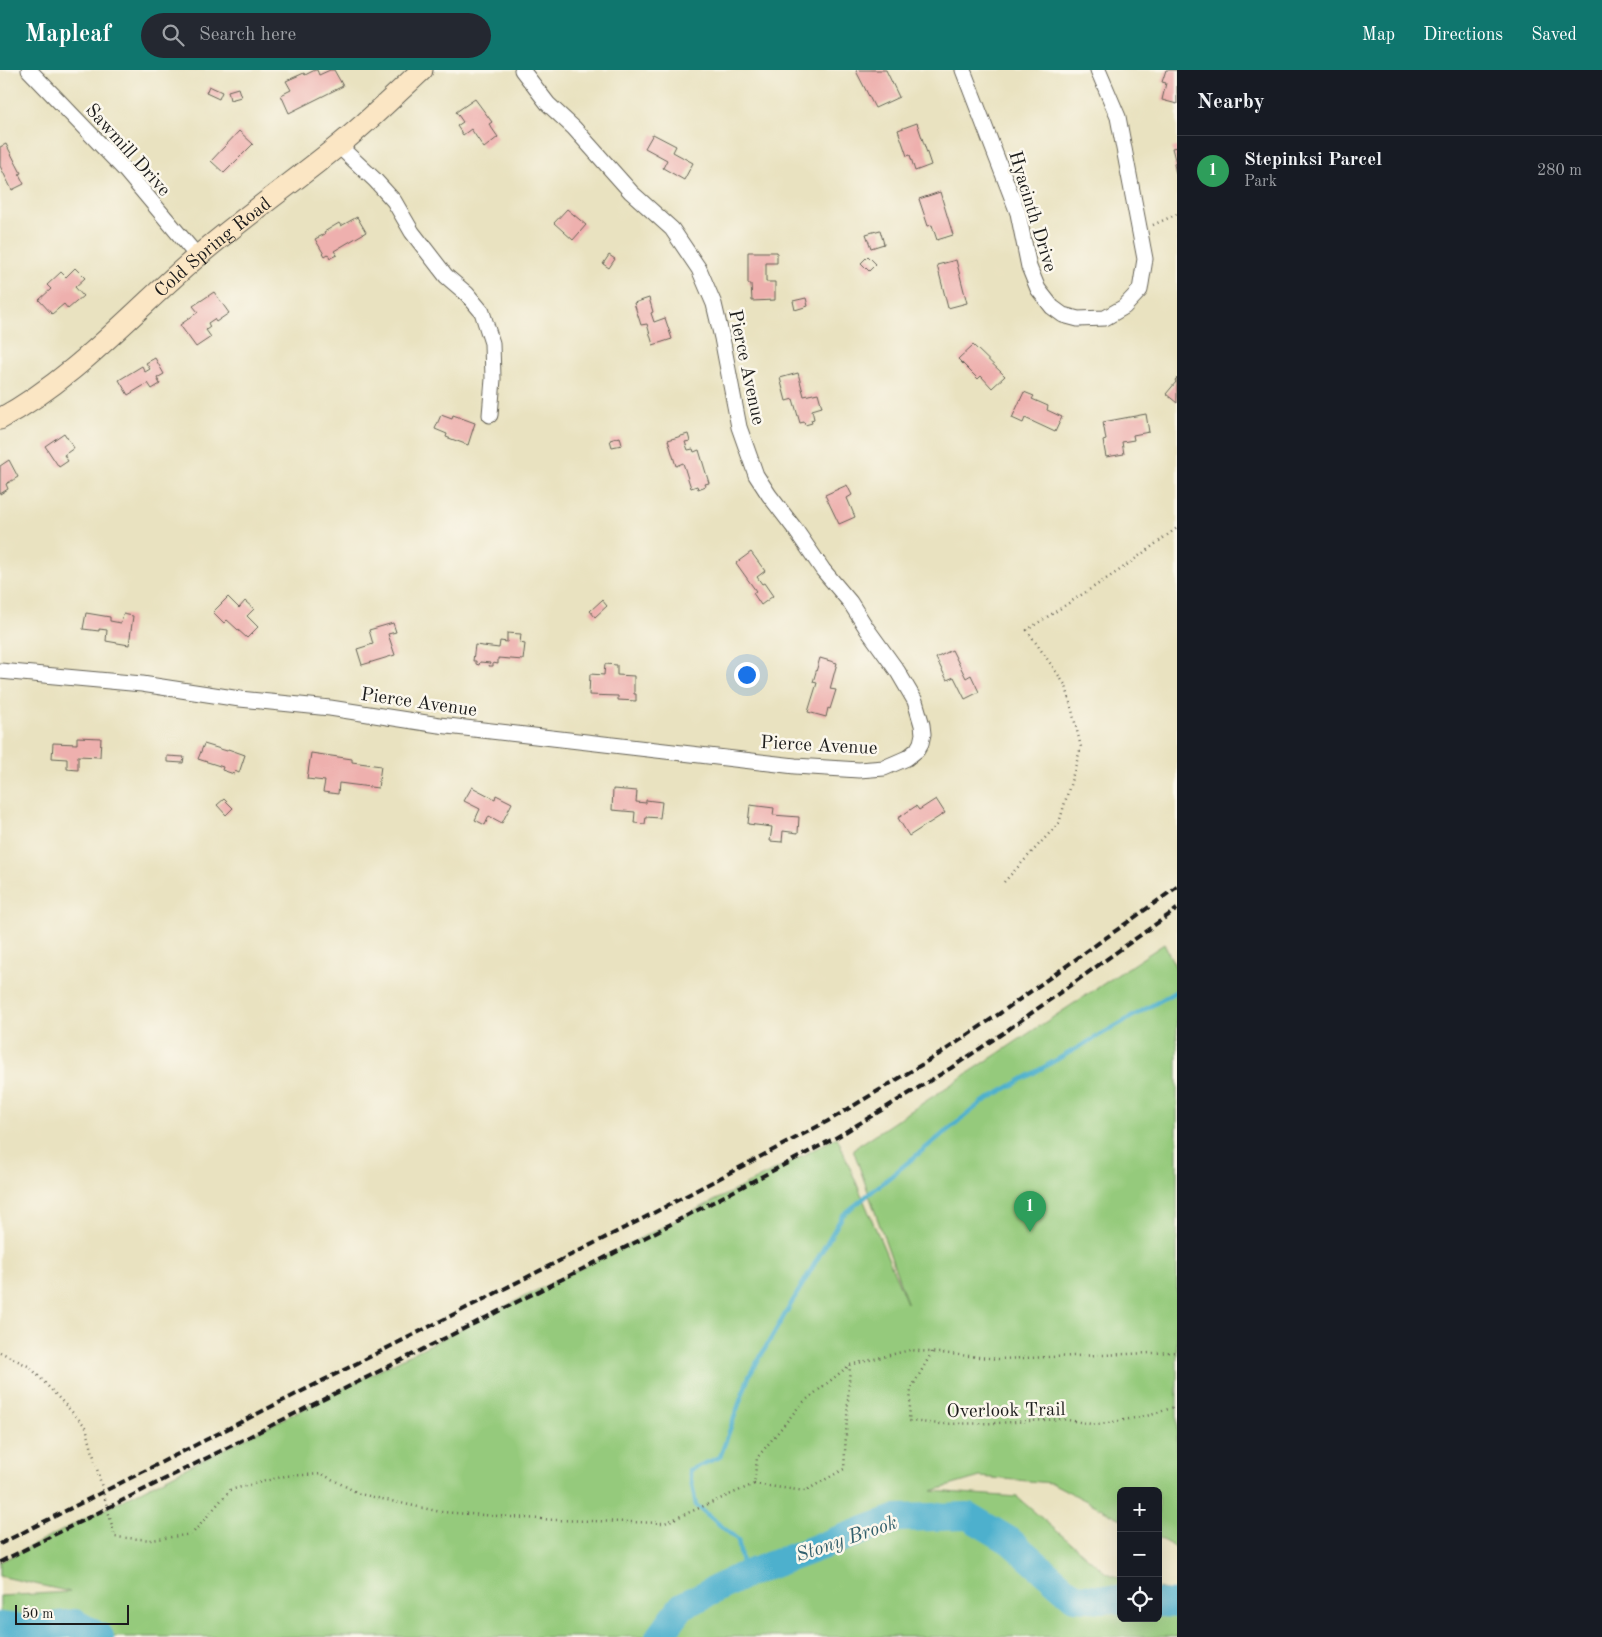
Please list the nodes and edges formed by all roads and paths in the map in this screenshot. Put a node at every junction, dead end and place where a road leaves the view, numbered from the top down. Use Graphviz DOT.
graph roads {
  1 [pos="29,70"];
  2 [pos="422,70"];
  3 [pos="522,70"];
  4 [pos="963,70"];
  5 [pos="1098,70"];
  6 [pos="339,146"];
  7 [pos="1177,214"];
  8 [pos="1140,231"];
  9 [pos="198,256"];
  10 [pos="490,415"];
  11 [pos="0,419"];
  12 [pos="1177,528"];
  13 [pos="0,672"];
  14 [pos="1004,882"];
  15 [pos="0,1352"];
  16 [pos="932,1352"];
  17 [pos="1177,1352"];
  18 [pos="850,1365"];
  19 [pos="1177,1406"];
  20 [pos="754,1484"];
  1 -- 9 [label="street, Sawmill Drive"];
  2 -- 6 [label="street, Cold Spring Road"];
  3 -- 13 [label="street, Pierce Avenue"];
  4 -- 8 [label="street, Hyacinth Drive"];
  5 -- 8 [label="street, Hyacinth Drive"];
  6 -- 9 [label="street, Cold Spring Road"];
  6 -- 10 [label="street"];
  7 -- 8 [label="path"];
  9 -- 11 [label="street, Cold Spring Road"];
  12 -- 14 [label="path"];
  15 -- 20 [label="path"];
  16 -- 17 [label="path"];
  16 -- 18 [label="path"];
  16 -- 19 [label="path, Overlook Trail"];
  18 -- 20 [label="path"];
  18 -- 20 [label="path"];
}
